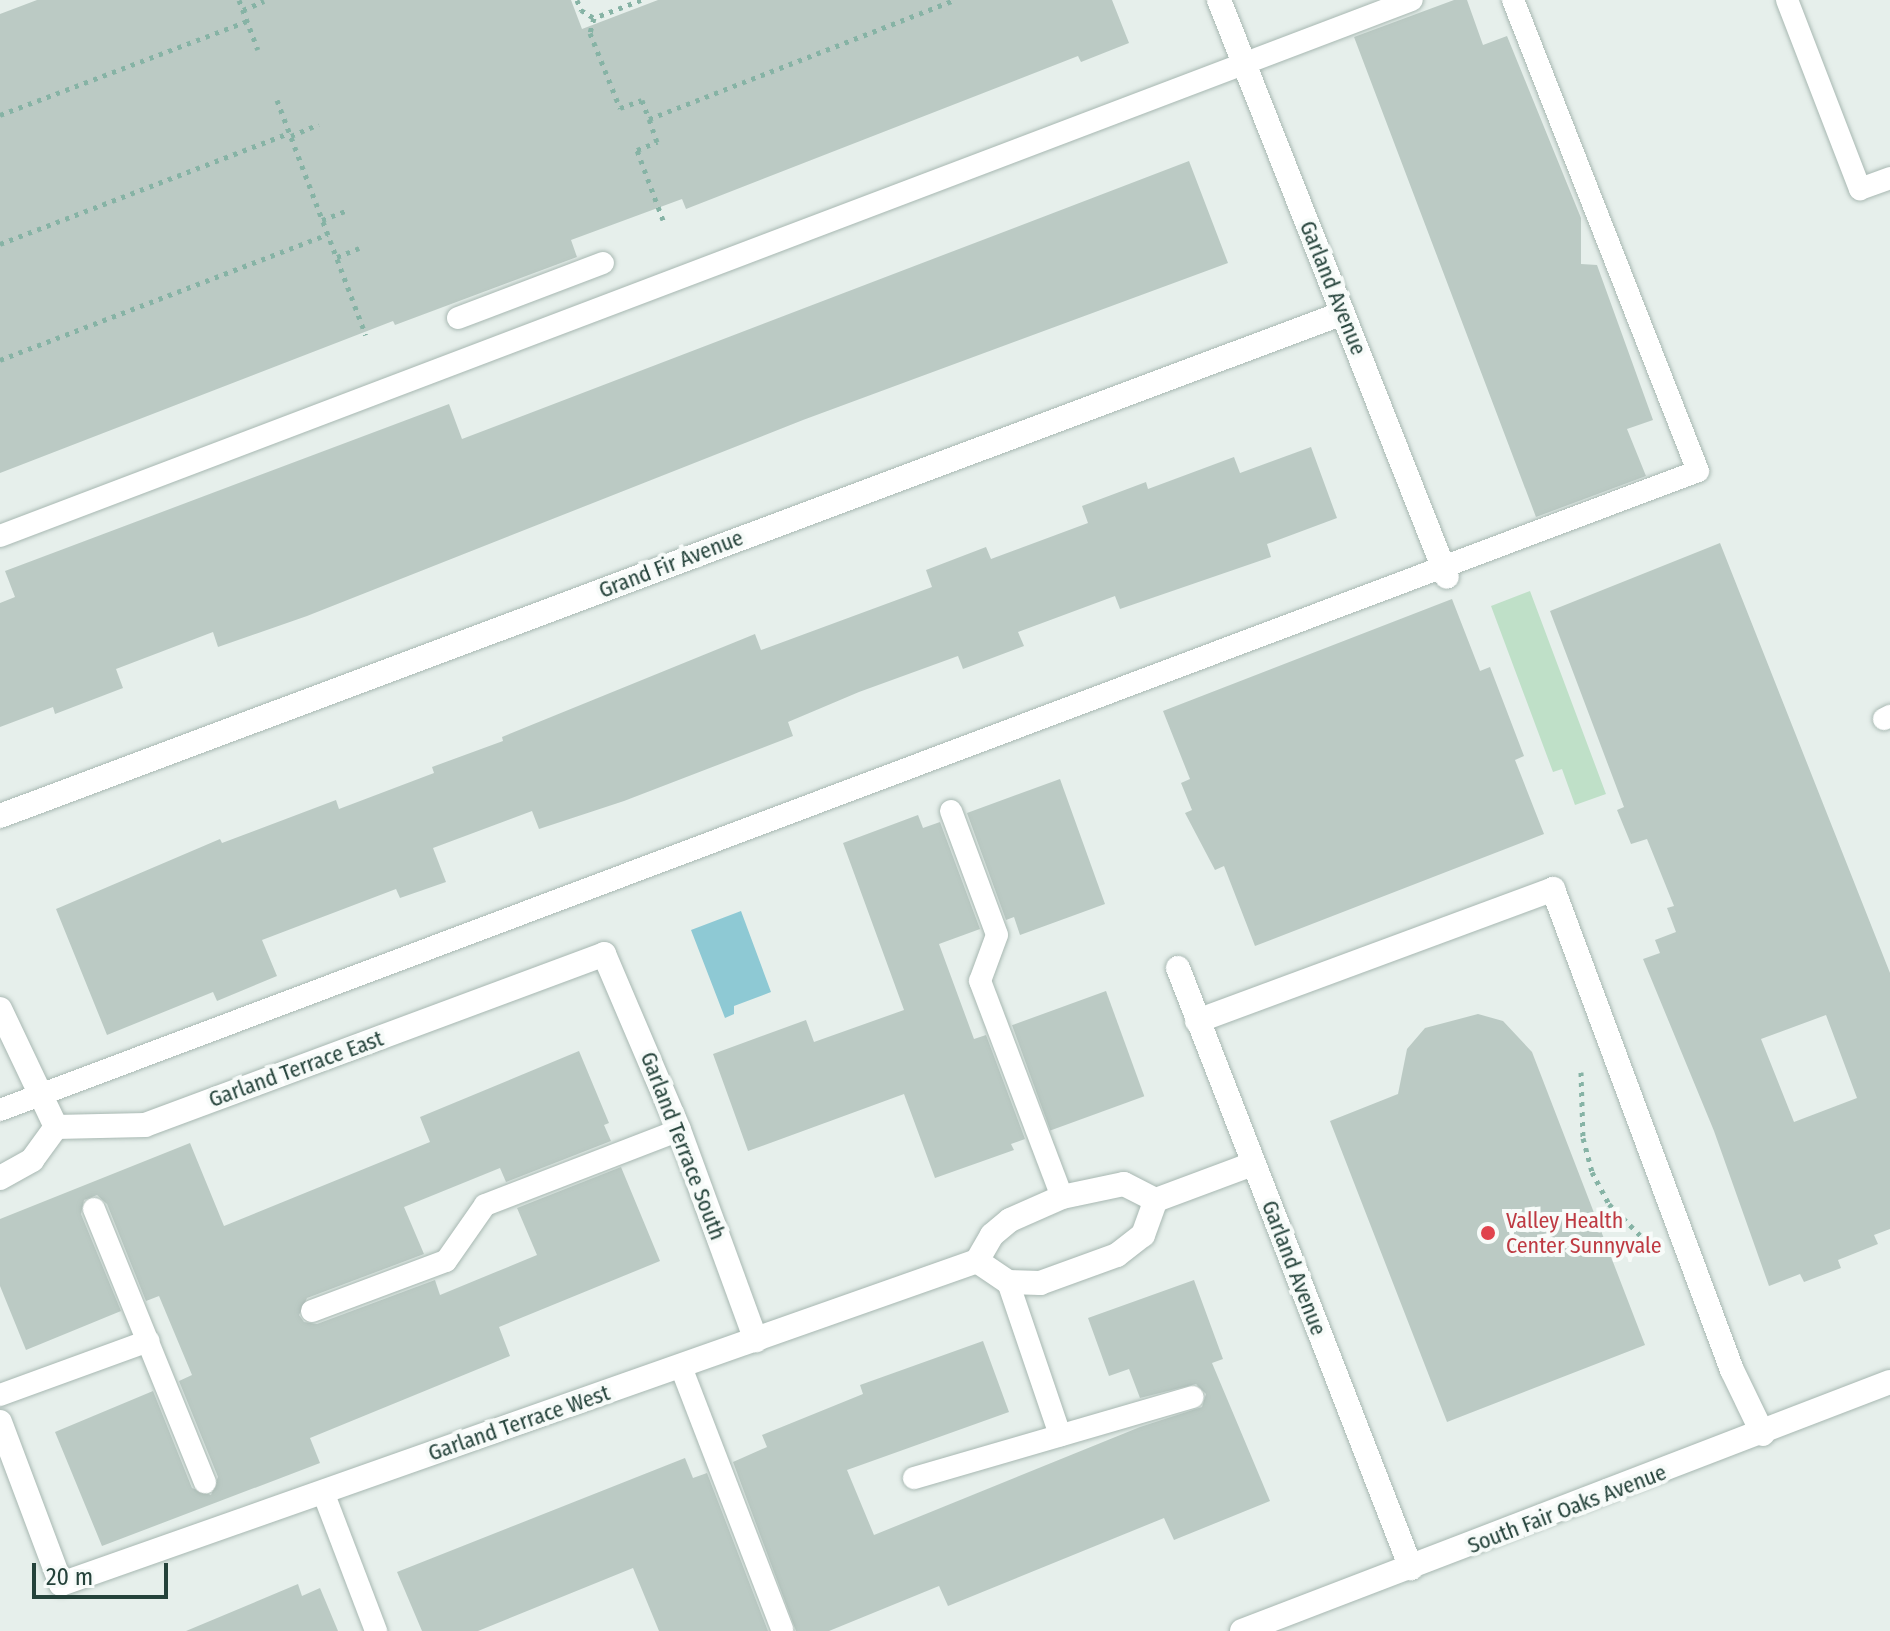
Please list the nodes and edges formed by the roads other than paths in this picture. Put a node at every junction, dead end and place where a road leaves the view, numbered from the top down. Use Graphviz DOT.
graph roads {
  1 [pos="1219,0"];
  2 [pos="1412,0"];
  3 [pos="1513,0"];
  4 [pos="1787,0"];
  5 [pos="1245,64"];
  6 [pos="1890,178"];
  7 [pos="603,263"];
  8 [pos="1343,313"];
  9 [pos="458,318"];
  10 [pos="0,536"];
  11 [pos="1445,571"];
  12 [pos="951,811"];
  13 [pos="0,816"];
  14 [pos="604,954"];
  15 [pos="1178,968"];
  16 [pos="0,1009"];
  17 [pos="1197,1021"];
  18 [pos="40,1095"];
  19 [pos="0,1110"];
  20 [pos="56,1127"];
  21 [pos="679,1130"];
  22 [pos="1253,1164"];
  23 [pos="0,1178"];
  24 [pos="1062,1197"];
  25 [pos="1156,1200"];
  26 [pos="94,1209"];
  27 [pos="977,1261"];
  28 [pos="1008,1282"];
  29 [pos="312,1311"];
  30 [pos="756,1340"];
  31 [pos="148,1341"];
  32 [pos="681,1367"];
  33 [pos="1890,1382"];
  34 [pos="0,1395"];
  35 [pos="1192,1397"];
  36 [pos="0,1422"];
  37 [pos="1763,1434"];
  38 [pos="1060,1435"];
  39 [pos="914,1478"];
  40 [pos="205,1482"];
  41 [pos="323,1492"];
  42 [pos="1411,1568"];
  43 [pos="782,1629"];
  44 [pos="376,1631"];
  45 [pos="1242,1631"];
  1 -- 5 [label="street, Garland Avenue"];
  2 -- 5 [label="lane"];
  3 -- 11 [label="lane"];
  4 -- 6 [label="lane"];
  5 -- 8 [label="street, Garland Avenue"];
  5 -- 10 [label="lane"];
  7 -- 9 [label="lane"];
  8 -- 11 [label="street, Garland Avenue"];
  8 -- 13 [label="street, Grand Fir Avenue"];
  11 -- 18 [label="lane"];
  12 -- 24 [label="lane"];
  14 -- 20 [label="street, Garland Terrace East"];
  14 -- 21 [label="street, Garland Terrace South"];
  15 -- 17 [label="street, Garland Avenue"];
  16 -- 18 [label="street"];
  17 -- 22 [label="street, Garland Avenue"];
  17 -- 37 [label="street"];
  18 -- 19 [label="lane"];
  18 -- 20 [label="street"];
  20 -- 23 [label="street"];
  21 -- 29 [label="lane"];
  21 -- 30 [label="street, Garland Terrace South"];
  22 -- 25 [label="street"];
  22 -- 42 [label="street, Garland Avenue"];
  24 -- 25 [label="street"];
  24 -- 27 [label="street"];
  25 -- 28 [label="street"];
  26 -- 31 [label="lane"];
  27 -- 28 [label="street"];
  27 -- 30 [label="street, Garland Terrace West"];
  28 -- 38 [label="lane"];
  30 -- 32 [label="street, Garland Terrace West"];
  31 -- 34 [label="lane"];
  31 -- 40 [label="lane"];
  32 -- 41 [label="street, Garland Terrace West"];
  32 -- 43 [label="lane"];
  33 -- 37 [label="street, South Fair Oaks Avenue"];
  35 -- 38 [label="lane"];
  36 -- 41 [label="street, Garland Terrace West"];
  37 -- 42 [label="street, South Fair Oaks Avenue"];
  38 -- 39 [label="lane"];
  41 -- 44 [label="lane"];
  42 -- 45 [label="street, South Fair Oaks Avenue"];
}
